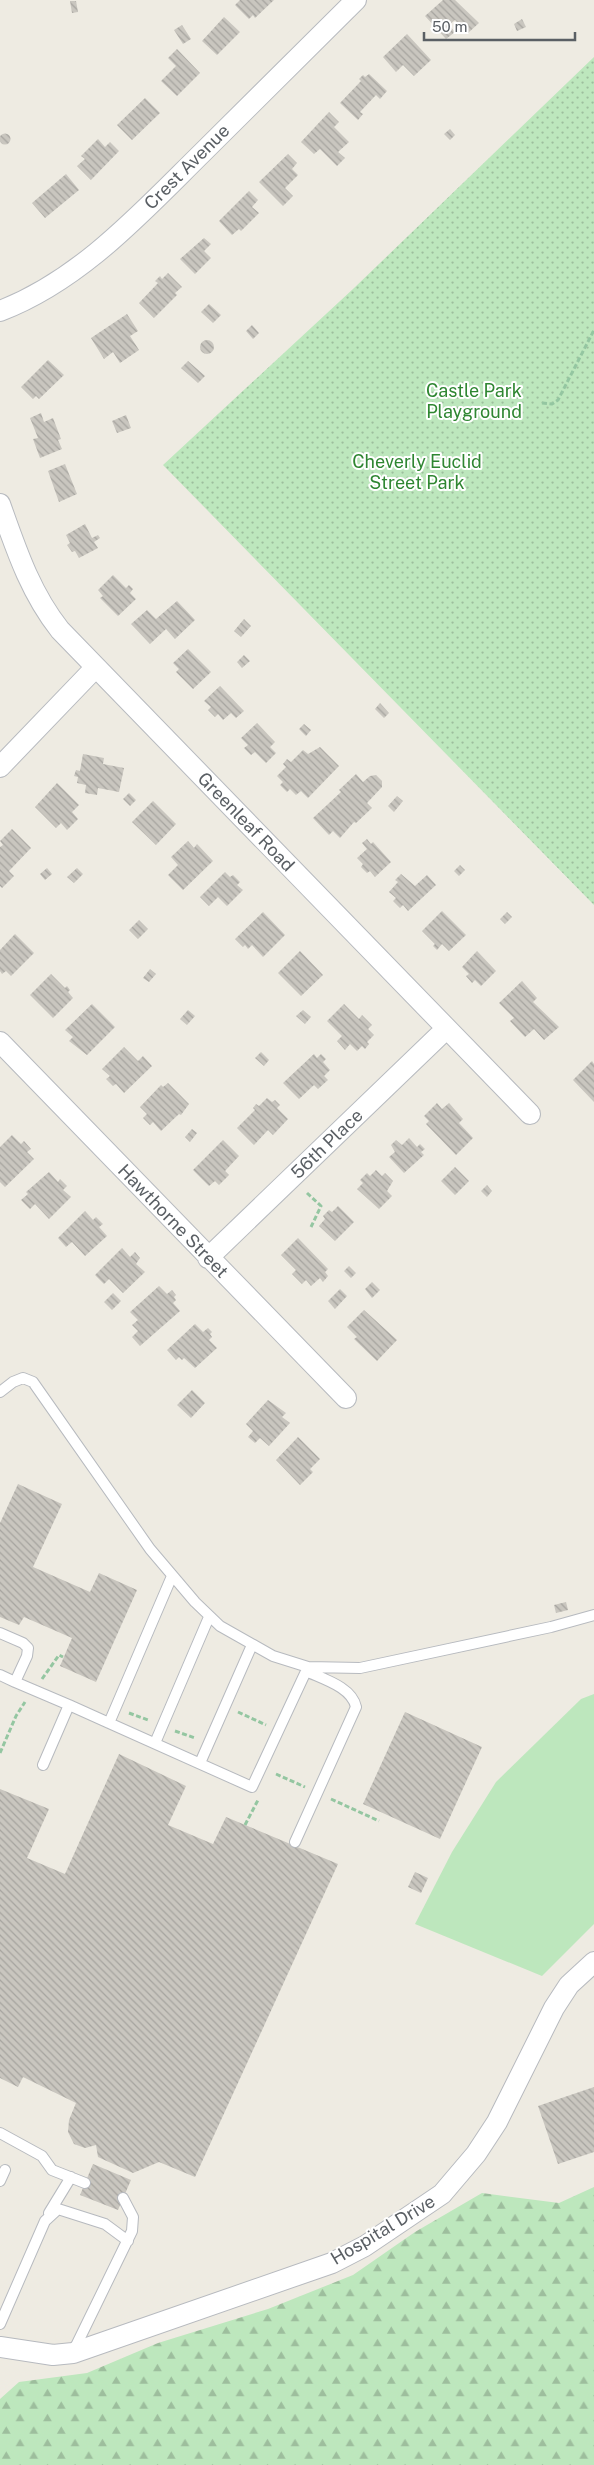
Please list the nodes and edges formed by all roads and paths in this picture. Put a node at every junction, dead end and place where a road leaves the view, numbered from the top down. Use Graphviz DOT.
graph roads {
  1 [pos="356,0"];
  2 [pos="0,311"];
  3 [pos="594,330"];
  4 [pos="542,403"];
  5 [pos="0,504"];
  6 [pos="96,667"];
  7 [pos="0,767"];
  8 [pos="446,1029"];
  9 [pos="0,1042"];
  10 [pos="530,1114"];
  11 [pos="307,1193"];
  12 [pos="311,1227"];
  13 [pos="208,1258"];
  14 [pos="0,1392"];
  15 [pos="346,1398"];
  16 [pos="172,1576"];
  17 [pos="594,1615"];
  18 [pos="209,1616"];
  19 [pos="0,1633"];
  20 [pos="252,1645"];
  21 [pos="307,1669"];
  22 [pos="0,1675"];
  23 [pos="42,1679"];
  24 [pos="15,1682"];
  25 [pos="51,1682"];
  26 [pos="69,1705"];
  27 [pos="225,1706"];
  28 [pos="116,1708"];
  29 [pos="109,1723"];
  30 [pos="162,1726"];
  31 [pos="199,1731"];
  32 [pos="278,1731"];
  33 [pos="155,1743"];
  34 [pos="200,1763"];
  35 [pos="279,1764"];
  36 [pos="43,1765"];
  37 [pos="270,1777"];
  38 [pos="262,1793"];
  39 [pos="245,1825"];
  40 [pos="295,1842"];
  41 [pos="592,1966"];
  42 [pos="0,2133"];
  43 [pos="5,2170"];
  44 [pos="71,2177"];
  45 [pos="0,2181"];
  46 [pos="86,2183"];
  47 [pos="123,2198"];
  48 [pos="45,2221"];
  49 [pos="128,2241"];
  50 [pos="0,2324"];
  51 [pos="0,2347"];
  52 [pos="73,2353"];
  1 -- 2 [label="street, Crest Avenue"];
  3 -- 4 [label="path"];
  5 -- 6 [label="street, Greenleaf Road"];
  6 -- 7 [label="street"];
  6 -- 8 [label="street, Greenleaf Road"];
  8 -- 10 [label="street, Greenleaf Road"];
  8 -- 13 [label="street, 56th Place"];
  9 -- 13 [label="street, Hawthorne Street"];
  11 -- 12 [label="path"];
  13 -- 15 [label="street, Hawthorne Street"];
  14 -- 16 [label="lane"];
  16 -- 18 [label="lane"];
  16 -- 28 [label="lane"];
  17 -- 21 [label="lane"];
  18 -- 20 [label="lane"];
  18 -- 30 [label="lane"];
  19 -- 24 [label="lane"];
  20 -- 21 [label="lane"];
  20 -- 27 [label="lane"];
  21 -- 32 [label="lane"];
  21 -- 40 [label="lane"];
  22 -- 24 [label="lane"];
  23 -- 25 [label="path"];
  24 -- 26 [label="lane"];
  26 -- 29 [label="lane"];
  26 -- 36 [label="lane"];
  27 -- 32 [label="path"];
  27 -- 34 [label="lane"];
  28 -- 29 [label="lane"];
  28 -- 30 [label="path"];
  29 -- 33 [label="lane"];
  30 -- 31 [label="path"];
  30 -- 33 [label="lane"];
  32 -- 34 [label="lane"];
  33 -- 34 [label="lane"];
  35 -- 37 [label="path"];
  38 -- 39 [label="path"];
  41 -- 52 [label="street, Hospital Drive"];
  42 -- 44 [label="lane"];
  43 -- 45 [label="lane"];
  44 -- 46 [label="lane"];
  44 -- 48 [label="lane"];
  47 -- 49 [label="lane"];
  48 -- 49 [label="lane"];
  48 -- 50 [label="lane"];
  49 -- 52 [label="lane"];
  51 -- 52 [label="street, Hospital Drive"];
}
